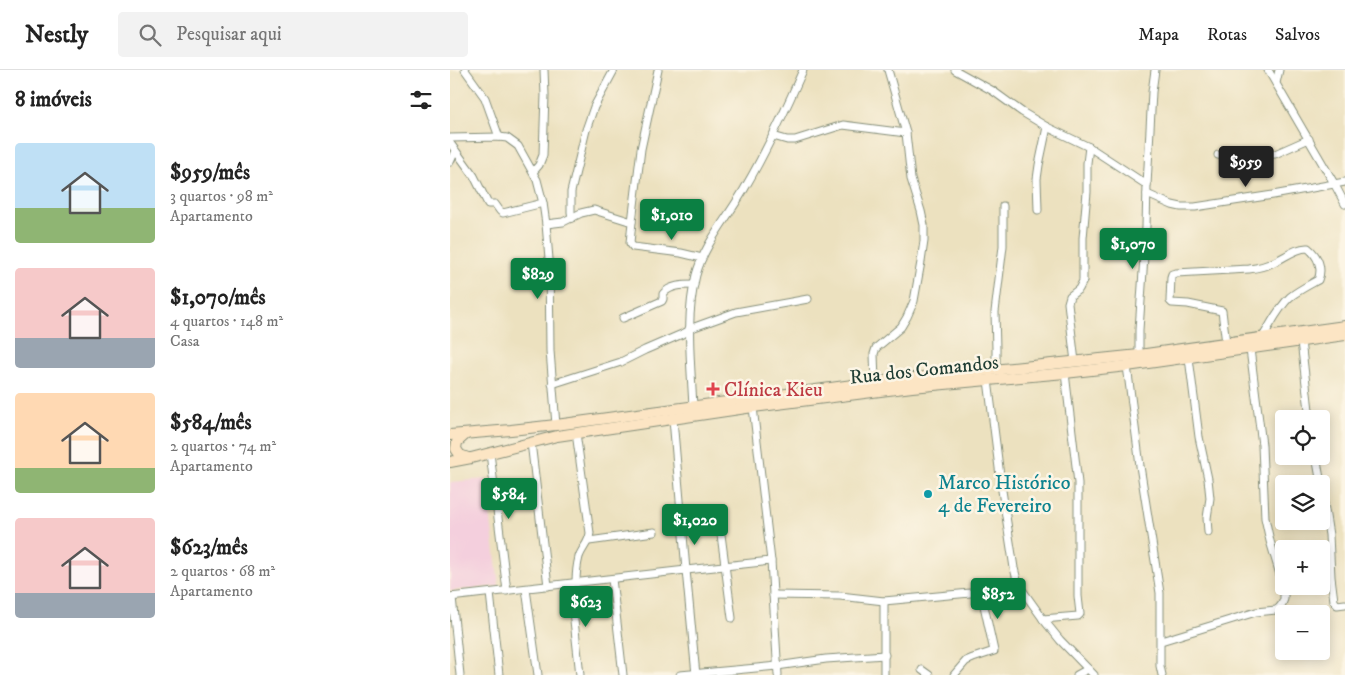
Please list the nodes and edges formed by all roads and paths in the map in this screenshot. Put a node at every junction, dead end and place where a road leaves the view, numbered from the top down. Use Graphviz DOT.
graph roads {
  1 [pos="465,70"];
  2 [pos="544,70"];
  3 [pos="614,70"];
  4 [pos="658,70"];
  5 [pos="803,70"];
  6 [pos="888,70"];
  7 [pos="955,70"];
  8 [pos="1154,70"];
  9 [pos="1268,70"];
  10 [pos="1279,70"];
  11 [pos="1276,83"];
  12 [pos="1047,127"];
  13 [pos="906,133"];
  14 [pos="773,136"];
  15 [pos="499,137"];
  16 [pos="450,138"];
  17 [pos="1309,139"];
  18 [pos="450,143"];
  19 [pos="1089,147"];
  20 [pos="455,151"];
  21 [pos="1218,155"];
  22 [pos="450,162"];
  23 [pos="533,172"];
  24 [pos="1345,182"];
  25 [pos="1146,185"];
  26 [pos="1335,185"];
  27 [pos="1147,194"];
  28 [pos="543,203"];
  29 [pos="1345,204"];
  30 [pos="1003,206"];
  31 [pos="1038,210"];
  32 [pos="572,218"];
  33 [pos="632,222"];
  34 [pos="546,224"];
  35 [pos="702,258"];
  36 [pos="694,285"];
  37 [pos="808,299"];
  38 [pos="622,318"];
  39 [pos="1345,326"];
  40 [pos="689,330"];
  41 [pos="1345,335"];
  42 [pos="1262,338"];
  43 [pos="1301,341"];
  44 [pos="1226,343"];
  45 [pos="1250,349"];
  46 [pos="1139,355"];
  47 [pos="1189,358"];
  48 [pos="1075,362"];
  49 [pos="1127,366"];
  50 [pos="996,369"];
  51 [pos="1065,373"];
  52 [pos="988,380"];
  53 [pos="874,382"];
  54 [pos="552,384"];
  55 [pos="693,407"];
  56 [pos="753,407"];
  57 [pos="1309,410"];
  58 [pos="673,420"];
  59 [pos="556,425"];
  60 [pos="576,432"];
  61 [pos="466,434"];
  62 [pos="450,435"];
  63 [pos="531,442"];
  64 [pos="490,453"];
  65 [pos="471,458"];
  66 [pos="450,462"];
  67 [pos="718,512"];
  68 [pos="1328,530"];
  69 [pos="654,532"];
  70 [pos="1208,532"];
  71 [pos="589,541"];
  72 [pos="771,561"];
  73 [pos="725,566"];
  74 [pos="686,570"];
  75 [pos="612,579"];
  76 [pos="573,583"];
  77 [pos="1018,584"];
  78 [pos="548,586"];
  79 [pos="526,589"];
  80 [pos="507,591"];
  81 [pos="981,592"];
  82 [pos="490,593"];
  83 [pos="773,595"];
  84 [pos="451,597"];
  85 [pos="884,601"];
  86 [pos="1345,604"];
  87 [pos="732,618"];
  88 [pos="1043,619"];
  89 [pos="1161,641"];
  90 [pos="885,655"];
  91 [pos="777,666"];
  92 [pos="737,672"];
  93 [pos="1091,672"];
  94 [pos="696,674"];
  95 [pos="460,675"];
  96 [pos="499,675"];
  97 [pos="538,675"];
  98 [pos="580,675"];
  99 [pos="623,675"];
  100 [pos="680,675"];
  101 [pos="778,675"];
  102 [pos="884,675"];
  103 [pos="954,675"];
  104 [pos="1077,675"];
  105 [pos="1162,675"];
  1 -- 15 [label="street"];
  2 -- 23 [label="street"];
  3 -- 32 [label="street"];
  4 -- 33 [label="street"];
  5 -- 14 [label="street"];
  6 -- 13 [label="street"];
  7 -- 12 [label="street"];
  8 -- 25 [label="street"];
  9 -- 11 [label="street"];
  10 -- 11 [label="street"];
  11 -- 17 [label="street"];
  12 -- 19 [label="street"];
  12 -- 31 [label="street"];
  13 -- 14 [label="street"];
  13 -- 53 [label="street"];
  14 -- 35 [label="street"];
  15 -- 16 [label="street"];
  15 -- 23 [label="street"];
  17 -- 21 [label="street"];
  17 -- 26 [label="street"];
  18 -- 20 [label="street"];
  19 -- 25 [label="street"];
  19 -- 48 [label="street"];
  20 -- 22 [label="street"];
  20 -- 28 [label="street"];
  23 -- 28 [label="street"];
  24 -- 26 [label="street"];
  25 -- 27 [label="street"];
  26 -- 27 [label="street"];
  26 -- 29 [label="street"];
  27 -- 46 [label="street"];
  28 -- 34 [label="street"];
  30 -- 50 [label="street"];
  32 -- 33 [label="street"];
  32 -- 34 [label="street"];
  33 -- 35 [label="street"];
  34 -- 54 [label="street"];
  35 -- 36 [label="street"];
  36 -- 38 [label="street"];
  36 -- 40 [label="street"];
  37 -- 40 [label="street"];
  39 -- 42 [label="main road, Rua dos Comandos"];
  40 -- 54 [label="street"];
  40 -- 55 [label="street"];
  41 -- 43 [label="main road, Rua dos Comandos"];
  42 -- 44 [label="main road, Rua dos Comandos"];
  42 -- 44 [label="street"];
  43 -- 45 [label="main road, Rua dos Comandos"];
  43 -- 57 [label="street"];
  44 -- 46 [label="main road, Rua dos Comandos"];
  45 -- 47 [label="main road, Rua dos Comandos"];
  45 -- 89 [label="street"];
  46 -- 48 [label="main road, Rua dos Comandos"];
  47 -- 49 [label="main road, Rua dos Comandos"];
  47 -- 70 [label="street"];
  48 -- 50 [label="main road, Rua dos Comandos"];
  49 -- 51 [label="main road, Rua dos Comandos"];
  49 -- 89 [label="street"];
  50 -- 53 [label="main road, Rua dos Comandos"];
  51 -- 52 [label="main road, Rua dos Comandos"];
  51 -- 88 [label="street"];
  52 -- 56 [label="main road, Rua dos Comandos"];
  52 -- 77 [label="street"];
  53 -- 55 [label="main road, Rua dos Comandos"];
  54 -- 59 [label="street"];
  55 -- 59 [label="main road, Rua dos Comandos"];
  56 -- 58 [label="main road, Rua dos Comandos"];
  56 -- 72 [label="street"];
  58 -- 60 [label="main road, Rua dos Comandos"];
  58 -- 74 [label="street"];
  59 -- 61 [label="main road, Rua dos Comandos"];
  60 -- 63 [label="main road, Rua dos Comandos"];
  60 -- 71 [label="street"];
  61 -- 62 [label="main road, Rua dos Comandos"];
  61 -- 65 [label="main road"];
  63 -- 64 [label="main road, Rua dos Comandos"];
  63 -- 78 [label="street"];
  64 -- 65 [label="main road, Rua dos Comandos"];
  64 -- 80 [label="street"];
  65 -- 66 [label="main road, Rua dos Comandos"];
  67 -- 73 [label="street"];
  68 -- 86 [label="street"];
  69 -- 71 [label="street"];
  71 -- 76 [label="street"];
  72 -- 73 [label="street"];
  72 -- 83 [label="street"];
  73 -- 74 [label="street"];
  73 -- 87 [label="street"];
  74 -- 75 [label="street"];
  74 -- 94 [label="street"];
  75 -- 76 [label="street"];
  75 -- 99 [label="street"];
  76 -- 78 [label="street"];
  76 -- 98 [label="street"];
  77 -- 81 [label="street"];
  77 -- 88 [label="street"];
  78 -- 79 [label="street"];
  79 -- 80 [label="street"];
  79 -- 97 [label="street"];
  80 -- 82 [label="street"];
  81 -- 85 [label="street"];
  81 -- 103 [label="street"];
  82 -- 84 [label="street"];
  82 -- 96 [label="street"];
  83 -- 85 [label="street"];
  83 -- 91 [label="street"];
  84 -- 95 [label="street"];
  85 -- 90 [label="street"];
  88 -- 93 [label="street"];
  89 -- 105 [label="street"];
  90 -- 91 [label="street"];
  90 -- 102 [label="street"];
  91 -- 92 [label="street"];
  91 -- 101 [label="street"];
  92 -- 94 [label="street"];
  93 -- 104 [label="street"];
  94 -- 100 [label="street"];
}
